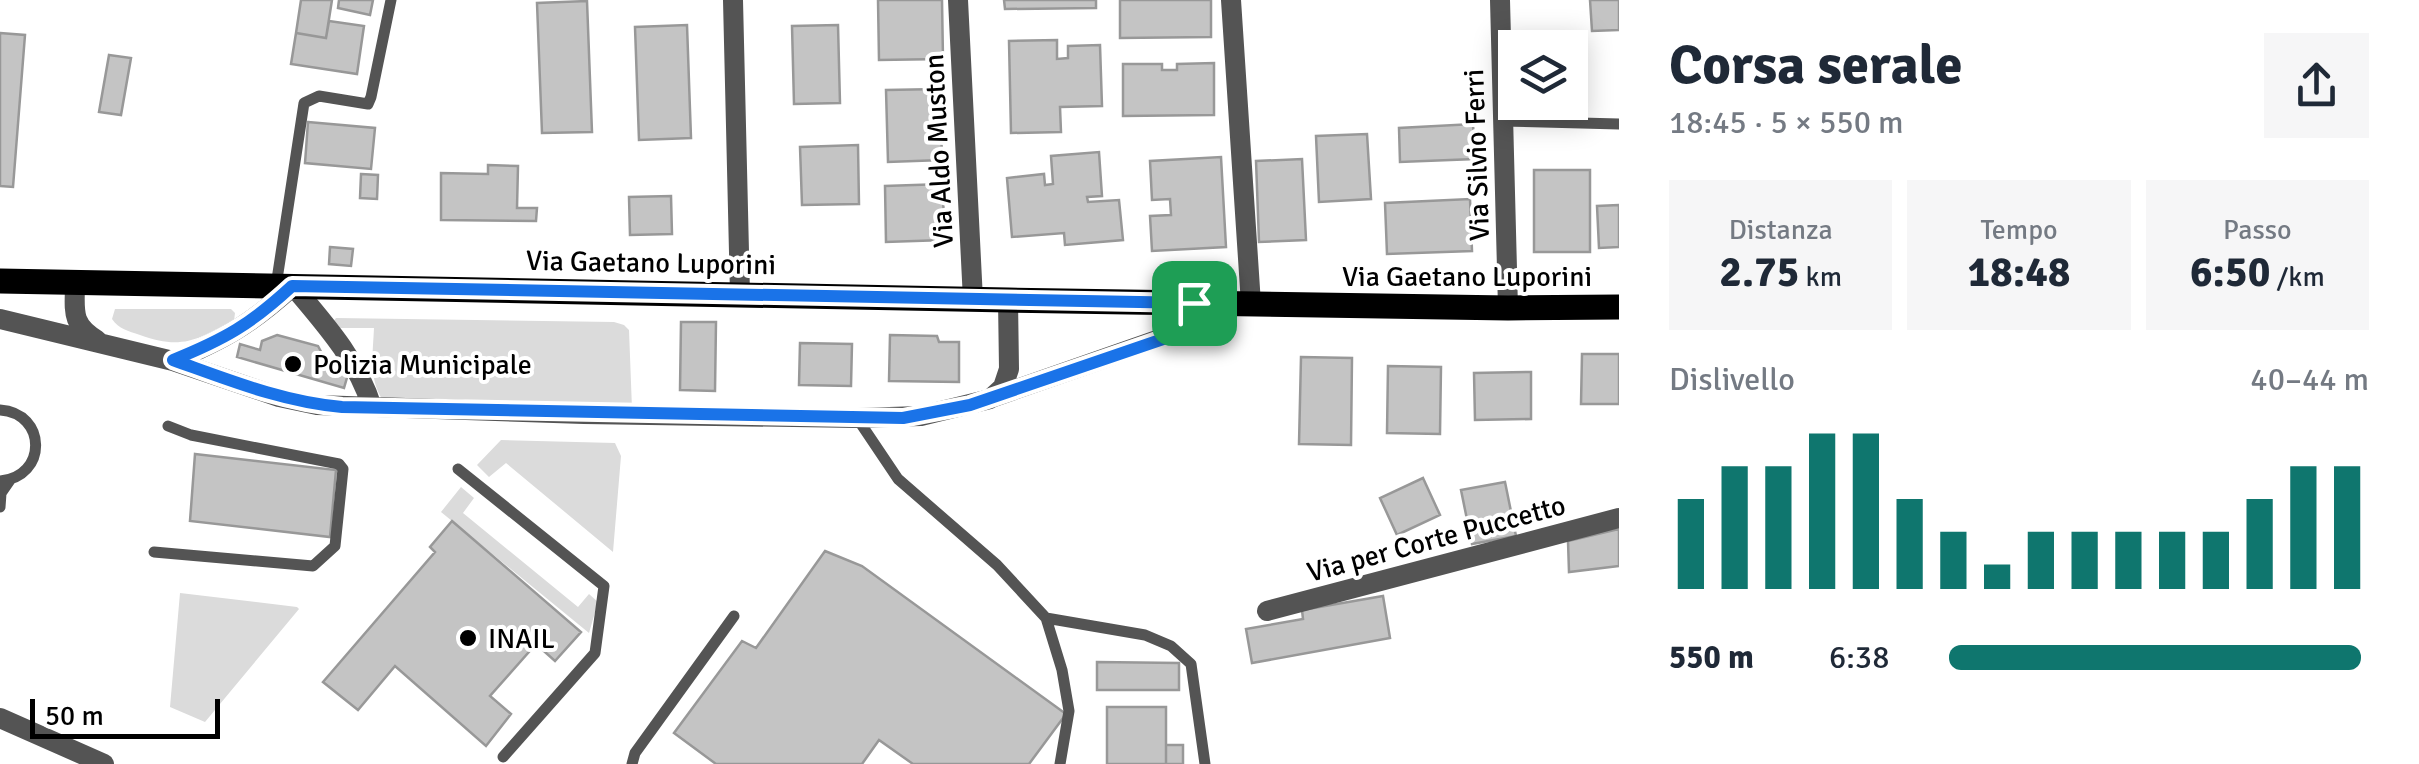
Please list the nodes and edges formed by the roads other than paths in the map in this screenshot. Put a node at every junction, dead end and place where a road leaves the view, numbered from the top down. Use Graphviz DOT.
graph roads {
  1 [pos="390,0"];
  2 [pos="732,0"];
  3 [pos="958,0"];
  4 [pos="1232,0"];
  5 [pos="1500,0"];
  6 [pos="1502,121"];
  7 [pos="1619,124"];
  8 [pos="0,281"];
  9 [pos="75,282"];
  10 [pos="284,286"];
  11 [pos="740,294"];
  12 [pos="972,300"];
  13 [pos="1008,300"];
  14 [pos="1194,303"];
  15 [pos="1251,304"];
  16 [pos="1619,307"];
  17 [pos="1508,308"];
  18 [pos="0,320"];
  19 [pos="103,344"];
  20 [pos="173,360"];
  21 [pos="990,399"];
  22 [pos="372,407"];
  23 [pos="0,410"];
  24 [pos="858,418"];
  25 [pos="168,426"];
  26 [pos="458,469"];
  27 [pos="5,480"];
  28 [pos="0,507"];
  29 [pos="1619,518"];
  30 [pos="154,552"];
  31 [pos="1267,611"];
  32 [pos="734,616"];
  33 [pos="1046,618"];
  34 [pos="0,718"];
  35 [pos="503,757"];
  36 [pos="104,764"];
  37 [pos="632,764"];
  38 [pos="1060,764"];
  39 [pos="1205,764"];
  1 -- 10 [label="lane"];
  2 -- 11 [label="street"];
  3 -- 12 [label="street, Via Aldo Muston"];
  4 -- 15 [label="street"];
  5 -- 6 [label="street, Via Silvio Ferri"];
  6 -- 7 [label="lane"];
  6 -- 17 [label="street, Via Silvio Ferri"];
  8 -- 9 [label="main road, Via Gaetano Luporini"];
  9 -- 10 [label="main road, Via Gaetano Luporini"];
  9 -- 19 [label="street"];
  10 -- 11 [label="main road, Via Gaetano Luporini"];
  10 -- 20 [label="street"];
  10 -- 22 [label="street"];
  11 -- 12 [label="main road, Via Gaetano Luporini"];
  12 -- 13 [label="main road, Via Gaetano Luporini"];
  13 -- 14 [label="main road, Via Gaetano Luporini"];
  13 -- 21 [label="street"];
  14 -- 15 [label="main road, Via Gaetano Luporini"];
  14 -- 21 [label="street"];
  15 -- 17 [label="main road, Via Gaetano Luporini"];
  16 -- 17 [label="main road, Via Gaetano Luporini"];
  18 -- 19 [label="street"];
  19 -- 20 [label="street"];
  20 -- 22 [label="street"];
  21 -- 24 [label="street"];
  22 -- 24 [label="street"];
  23 -- 27 [label="lane"];
  24 -- 33 [label="lane"];
  25 -- 30 [label="lane"];
  26 -- 35 [label="lane"];
  27 -- 28 [label="lane"];
  29 -- 31 [label="street, Via per Corte Puccetto"];
  32 -- 37 [label="lane"];
  33 -- 38 [label="lane"];
  33 -- 39 [label="lane"];
  34 -- 36 [label="street"];
}
